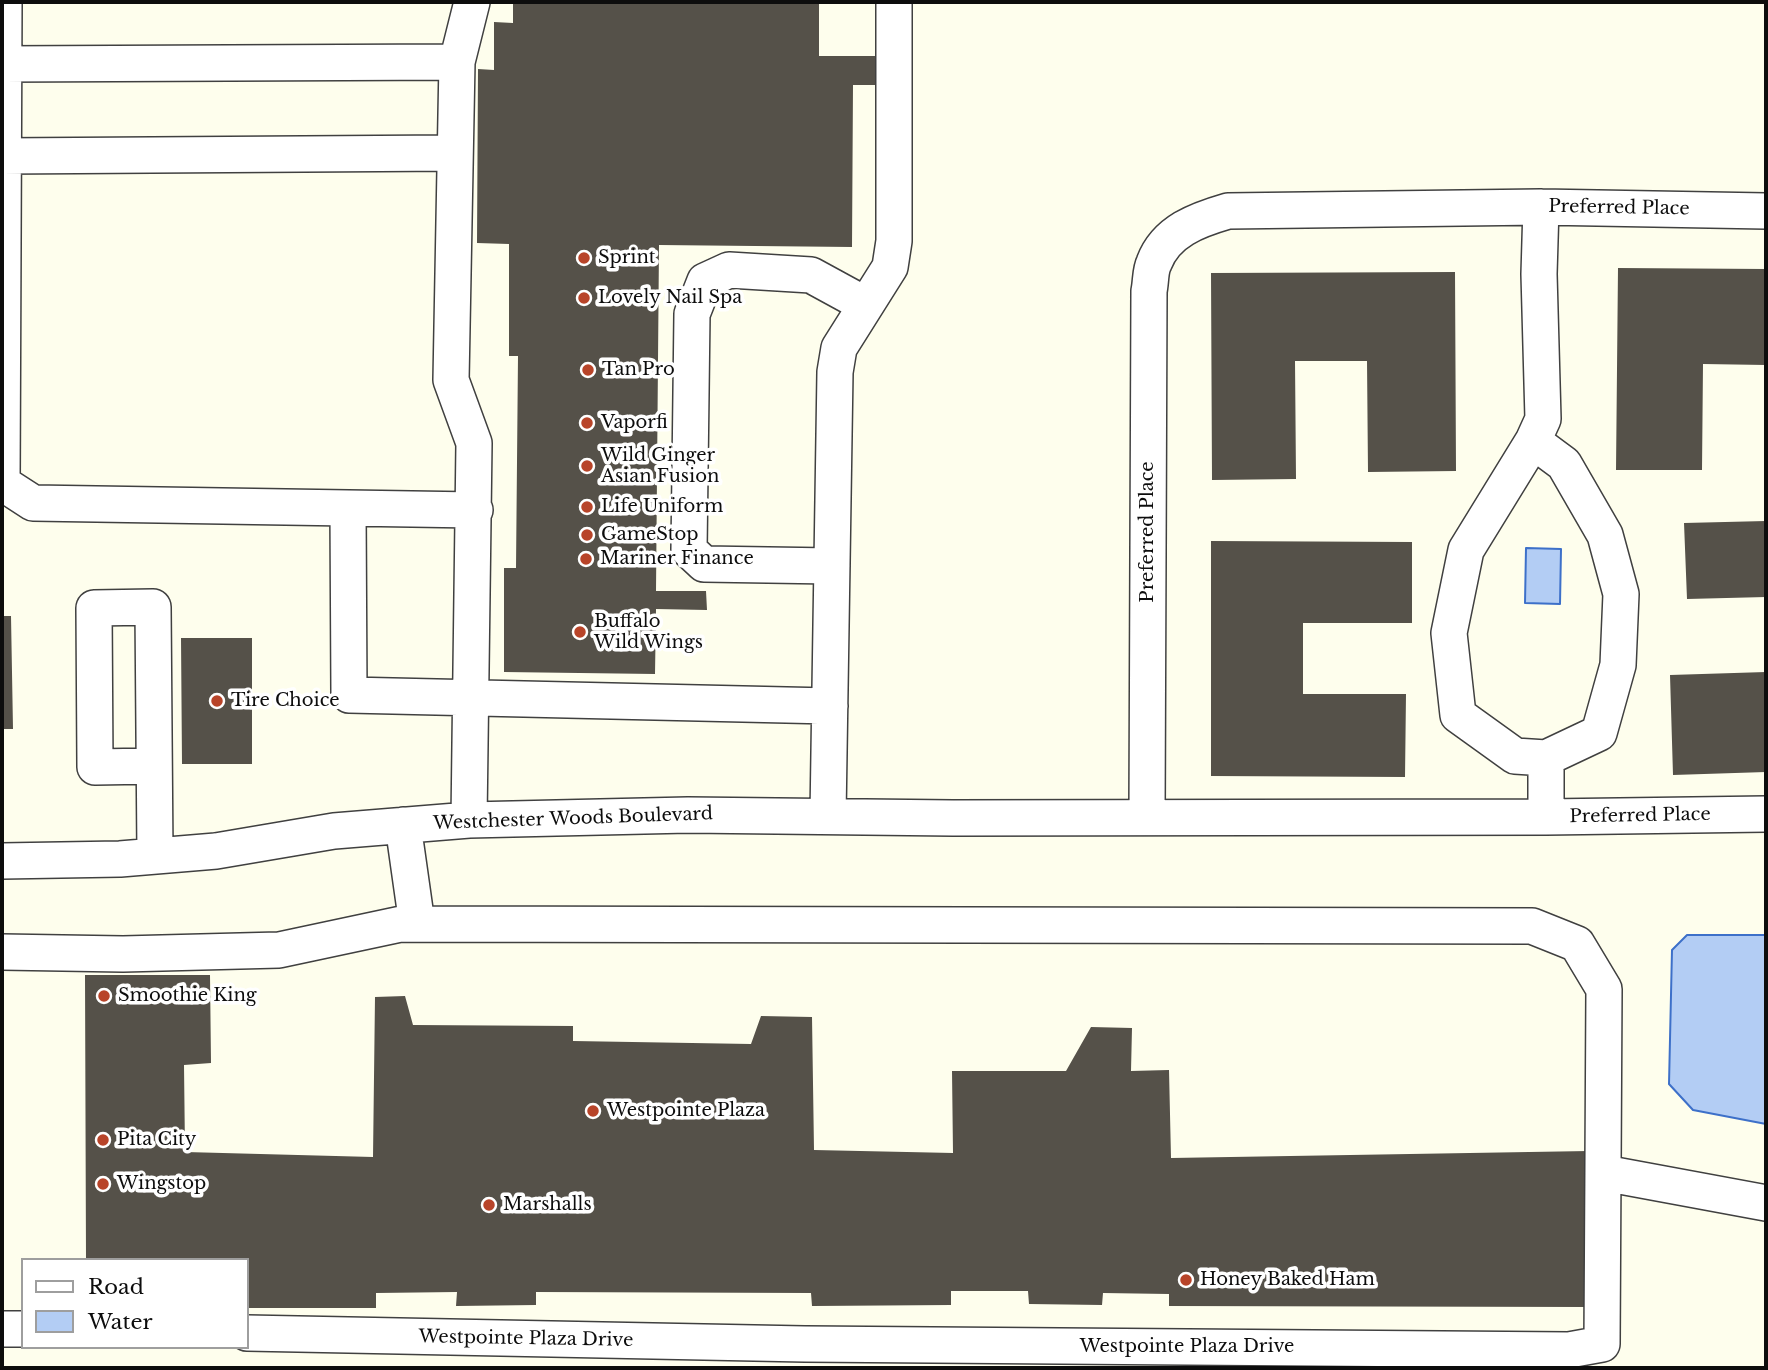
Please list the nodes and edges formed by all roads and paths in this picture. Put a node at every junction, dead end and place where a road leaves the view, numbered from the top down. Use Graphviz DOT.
graph roads {
  1 [pos="4,2"];
  2 [pos="472,2"];
  3 [pos="894,2"];
  4 [pos="457,62"];
  5 [pos="2,72"];
  6 [pos="454,153"];
  7 [pos="3,156"];
  8 [pos="1541,207"];
  9 [pos="1766,211"];
  10 [pos="866,305"];
  11 [pos="2,309"];
  12 [pos="1533,440"];
  13 [pos="2,448"];
  14 [pos="348,508"];
  15 [pos="475,510"];
  16 [pos="832,566"];
  17 [pos="471,698"];
  18 [pos="830,706"];
  19 [pos="1546,758"];
  20 [pos="154,766"];
  21 [pos="1766,814"];
  22 [pos="828,816"];
  23 [pos="1147,816"];
  24 [pos="1546,817"];
  25 [pos="469,820"];
  26 [pos="403,825"];
  27 [pos="155,856"];
  28 [pos="2,861"];
  29 [pos="417,924"];
  30 [pos="18,952"];
  31 [pos="1604,1173"];
  32 [pos="1766,1203"];
  33 [pos="2,1329"];
  34 [pos="21,1329"];
  35 [pos="248,1333"];
  36 [pos="1579,1354"];
  37 [pos="805,1356"];
  1 -- 5 [label="street"];
  2 -- 4 [label="street"];
  3 -- 10 [label="street"];
  4 -- 5 [label="street"];
  4 -- 6 [label="street"];
  5 -- 7 [label="street"];
  6 -- 7 [label="street"];
  6 -- 15 [label="street"];
  7 -- 11 [label="street"];
  8 -- 9 [label="street, Preferred Place"];
  8 -- 12 [label="street"];
  8 -- 23 [label="street, Preferred Place"];
  10 -- 16 [label="street"];
  10 -- 16 [label="street"];
  11 -- 13 [label="street"];
  12 -- 19 [label="street"];
  12 -- 19 [label="street"];
  13 -- 14 [label="street"];
  14 -- 15 [label="street"];
  14 -- 17 [label="street"];
  15 -- 17 [label="street"];
  16 -- 18 [label="street"];
  17 -- 18 [label="street"];
  17 -- 25 [label="street"];
  18 -- 22 [label="street"];
  19 -- 24 [label="street"];
  20 -- 27 [label="street"];
  21 -- 24 [label="street, Preferred Place"];
  22 -- 23 [label="street, Westchester Woods Boulevard"];
  22 -- 25 [label="street, Westchester Woods Boulevard"];
  23 -- 24 [label="street, Preferred Place"];
  25 -- 26 [label="street, Westchester Woods Boulevard"];
  26 -- 27 [label="street, Westchester Woods Boulevard"];
  26 -- 29 [label="street"];
  27 -- 28 [label="street, Westchester Woods Boulevard"];
  29 -- 30 [label="street"];
  29 -- 31 [label="street"];
  31 -- 32 [label="street"];
  31 -- 36 [label="street"];
  33 -- 34 [label="street"];
  35 -- 37 [label="street, Westpointe Plaza Drive"];
  36 -- 37 [label="street, Westpointe Plaza Drive"];
}
